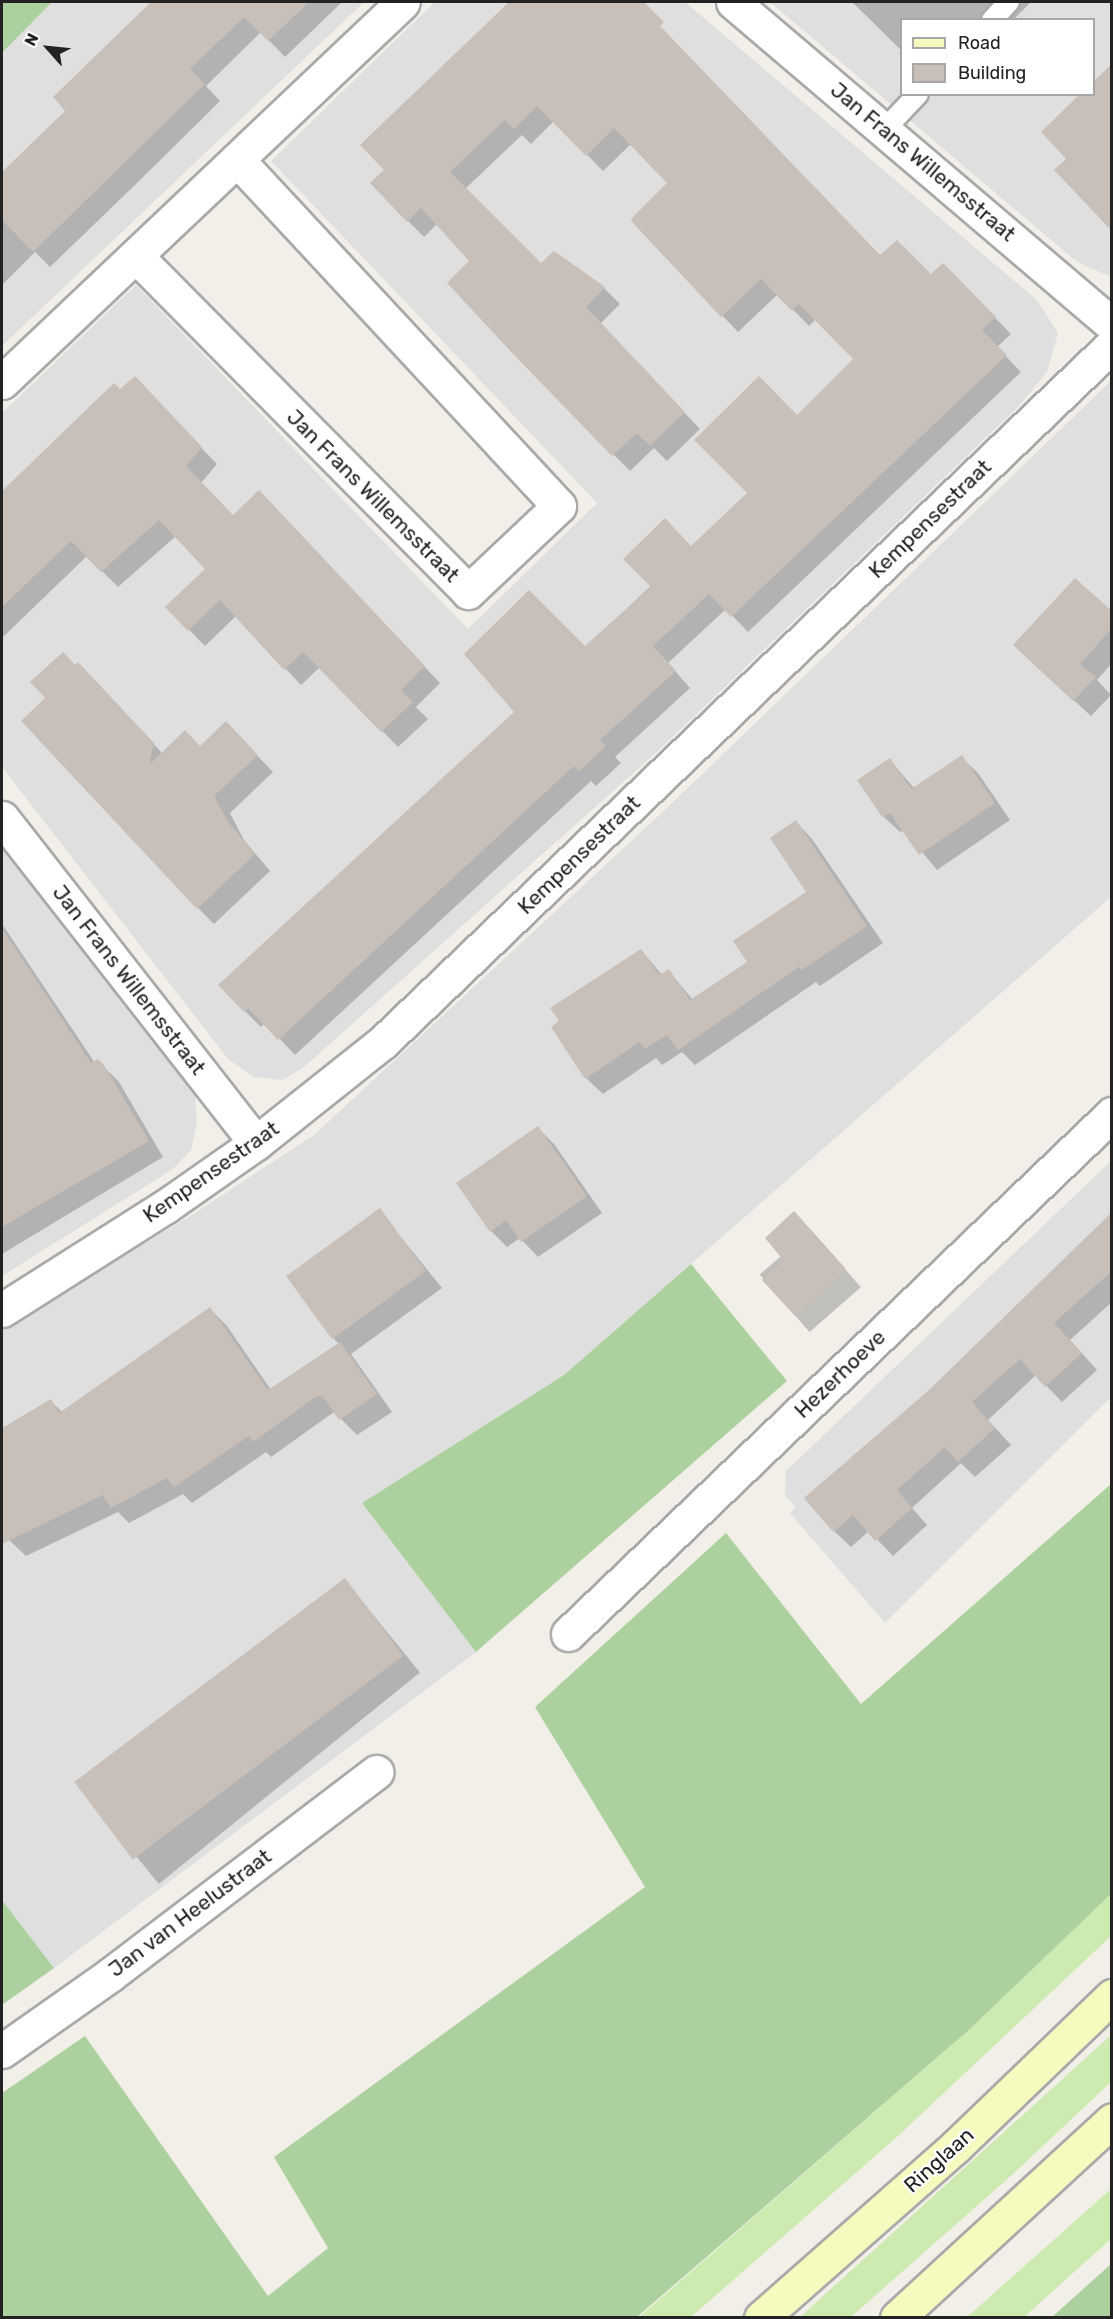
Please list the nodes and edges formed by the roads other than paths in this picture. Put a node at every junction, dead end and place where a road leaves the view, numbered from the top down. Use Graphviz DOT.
graph roads {
  1 [pos="403,2"];
  2 [pos="732,2"];
  3 [pos="1010,2"];
  4 [pos="994,18"];
  5 [pos="916,96"];
  6 [pos="885,129"];
  7 [pos="237,159"];
  8 [pos="136,256"];
  9 [pos="1112,324"];
  10 [pos="1112,345"];
  11 [pos="2,382"];
  12 [pos="2,818"];
  13 [pos="1112,1114"];
  14 [pos="256,1143"];
  15 [pos="2,1310"];
  16 [pos="568,1634"];
  17 [pos="376,1772"];
  18 [pos="1112,1996"];
  19 [pos="2,2051"];
  20 [pos="1112,2120"];
  21 [pos="761,2318"];
  22 [pos="897,2318"];
  1 -- 7 [label="street"];
  2 -- 6 [label="street, Jan Frans Willemsstraat"];
  3 -- 4 [label="lane"];
  5 -- 6 [label="lane"];
  6 -- 9 [label="street, Jan Frans Willemsstraat"];
  7 -- 8 [label="street"];
  7 -- 8 [label="street, Jan Frans Willemsstraat"];
  8 -- 11 [label="street"];
  10 -- 14 [label="street, Kempensestraat"];
  12 -- 14 [label="street, Jan Frans Willemsstraat"];
  13 -- 16 [label="street, Hezerhoeve"];
  14 -- 15 [label="street, Kempensestraat"];
  17 -- 19 [label="street, Jan van Heelustraat"];
  18 -- 21 [label="main road, Ringlaan"];
  20 -- 22 [label="main road"];
}
